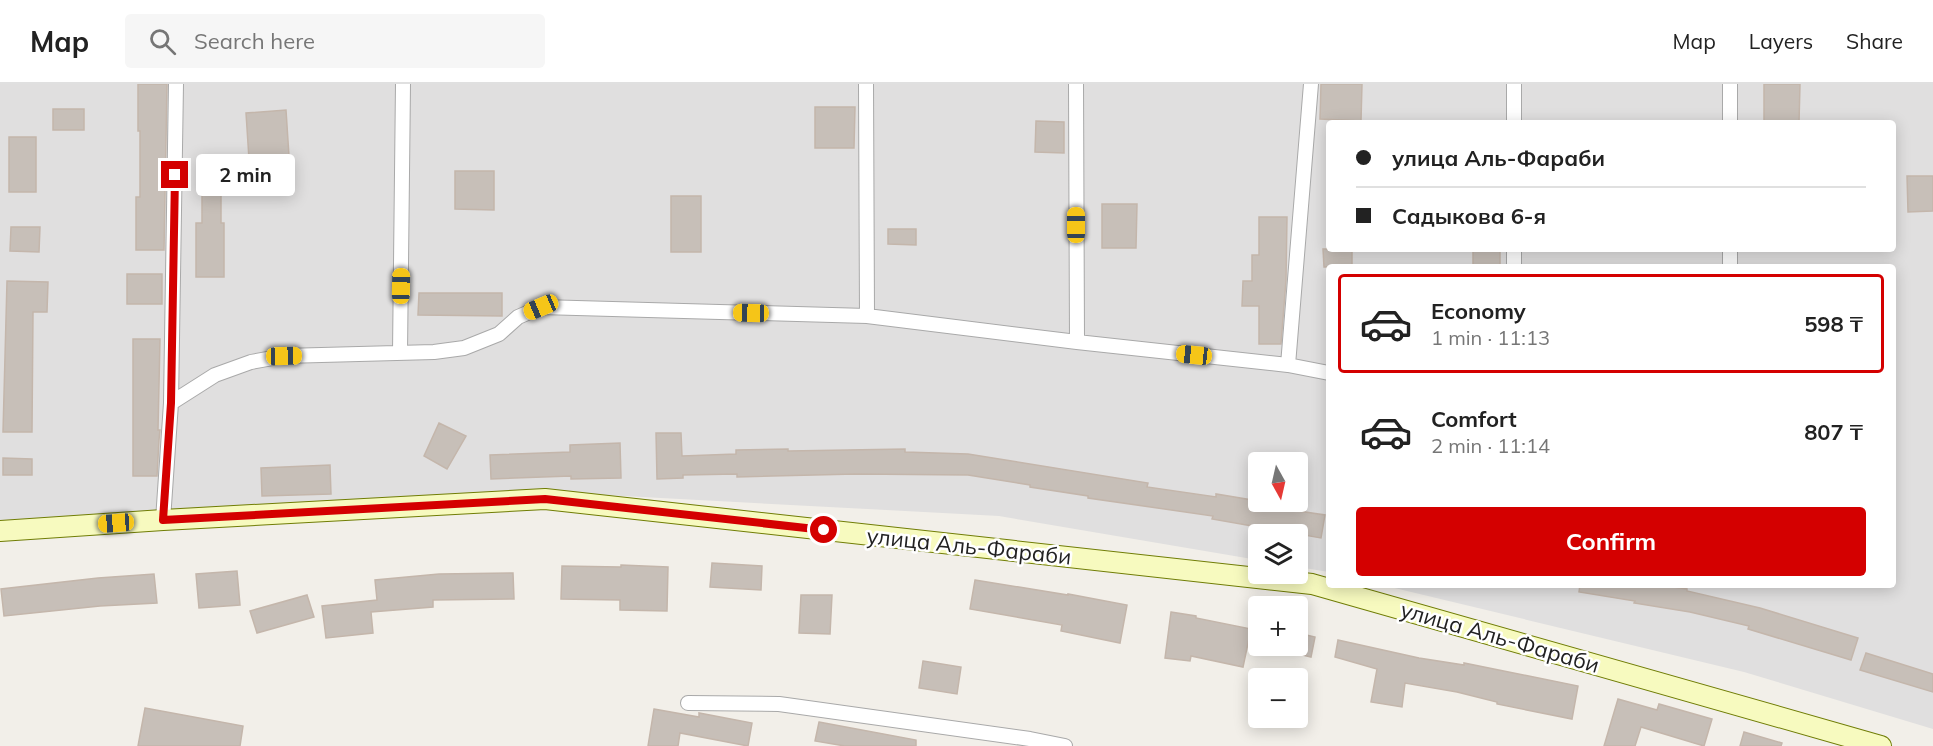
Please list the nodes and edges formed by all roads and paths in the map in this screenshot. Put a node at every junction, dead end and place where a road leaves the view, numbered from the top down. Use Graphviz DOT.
graph roads {
  1 [pos="176,84"];
  2 [pos="403,84"];
  3 [pos="866,84"];
  4 [pos="1076,84"];
  5 [pos="1311,84"];
  6 [pos="1514,84"];
  7 [pos="1730,84"];
  8 [pos="1514,120"];
  9 [pos="1730,120"];
  10 [pos="867,316"];
  11 [pos="1077,342"];
  12 [pos="400,353"];
  13 [pos="1288,365"];
  14 [pos="1326,372"];
  15 [pos="171,403"];
  16 [pos="163,520"];
  17 [pos="0,531"];
  18 [pos="1326,588"];
  19 [pos="1326,588"];
  20 [pos="688,703"];
  21 [pos="1065,746"];
  22 [pos="1881,746"];
  1 -- 15 [label="street"];
  2 -- 12 [label="street"];
  3 -- 10 [label="street"];
  4 -- 11 [label="street"];
  5 -- 13 [label="street"];
  6 -- 8 [label="street"];
  7 -- 9 [label="street"];
  10 -- 11 [label="street"];
  10 -- 12 [label="street"];
  11 -- 13 [label="street"];
  12 -- 15 [label="street"];
  13 -- 14 [label="street"];
  15 -- 16 [label="street"];
  16 -- 17 [label="main road, улица Аль-Фараби"];
  16 -- 19 [label="main road, улица Аль-Фараби"];
  18 -- 22 [label="main road, улица Аль-Фараби"];
  20 -- 21 [label="street"];
}
